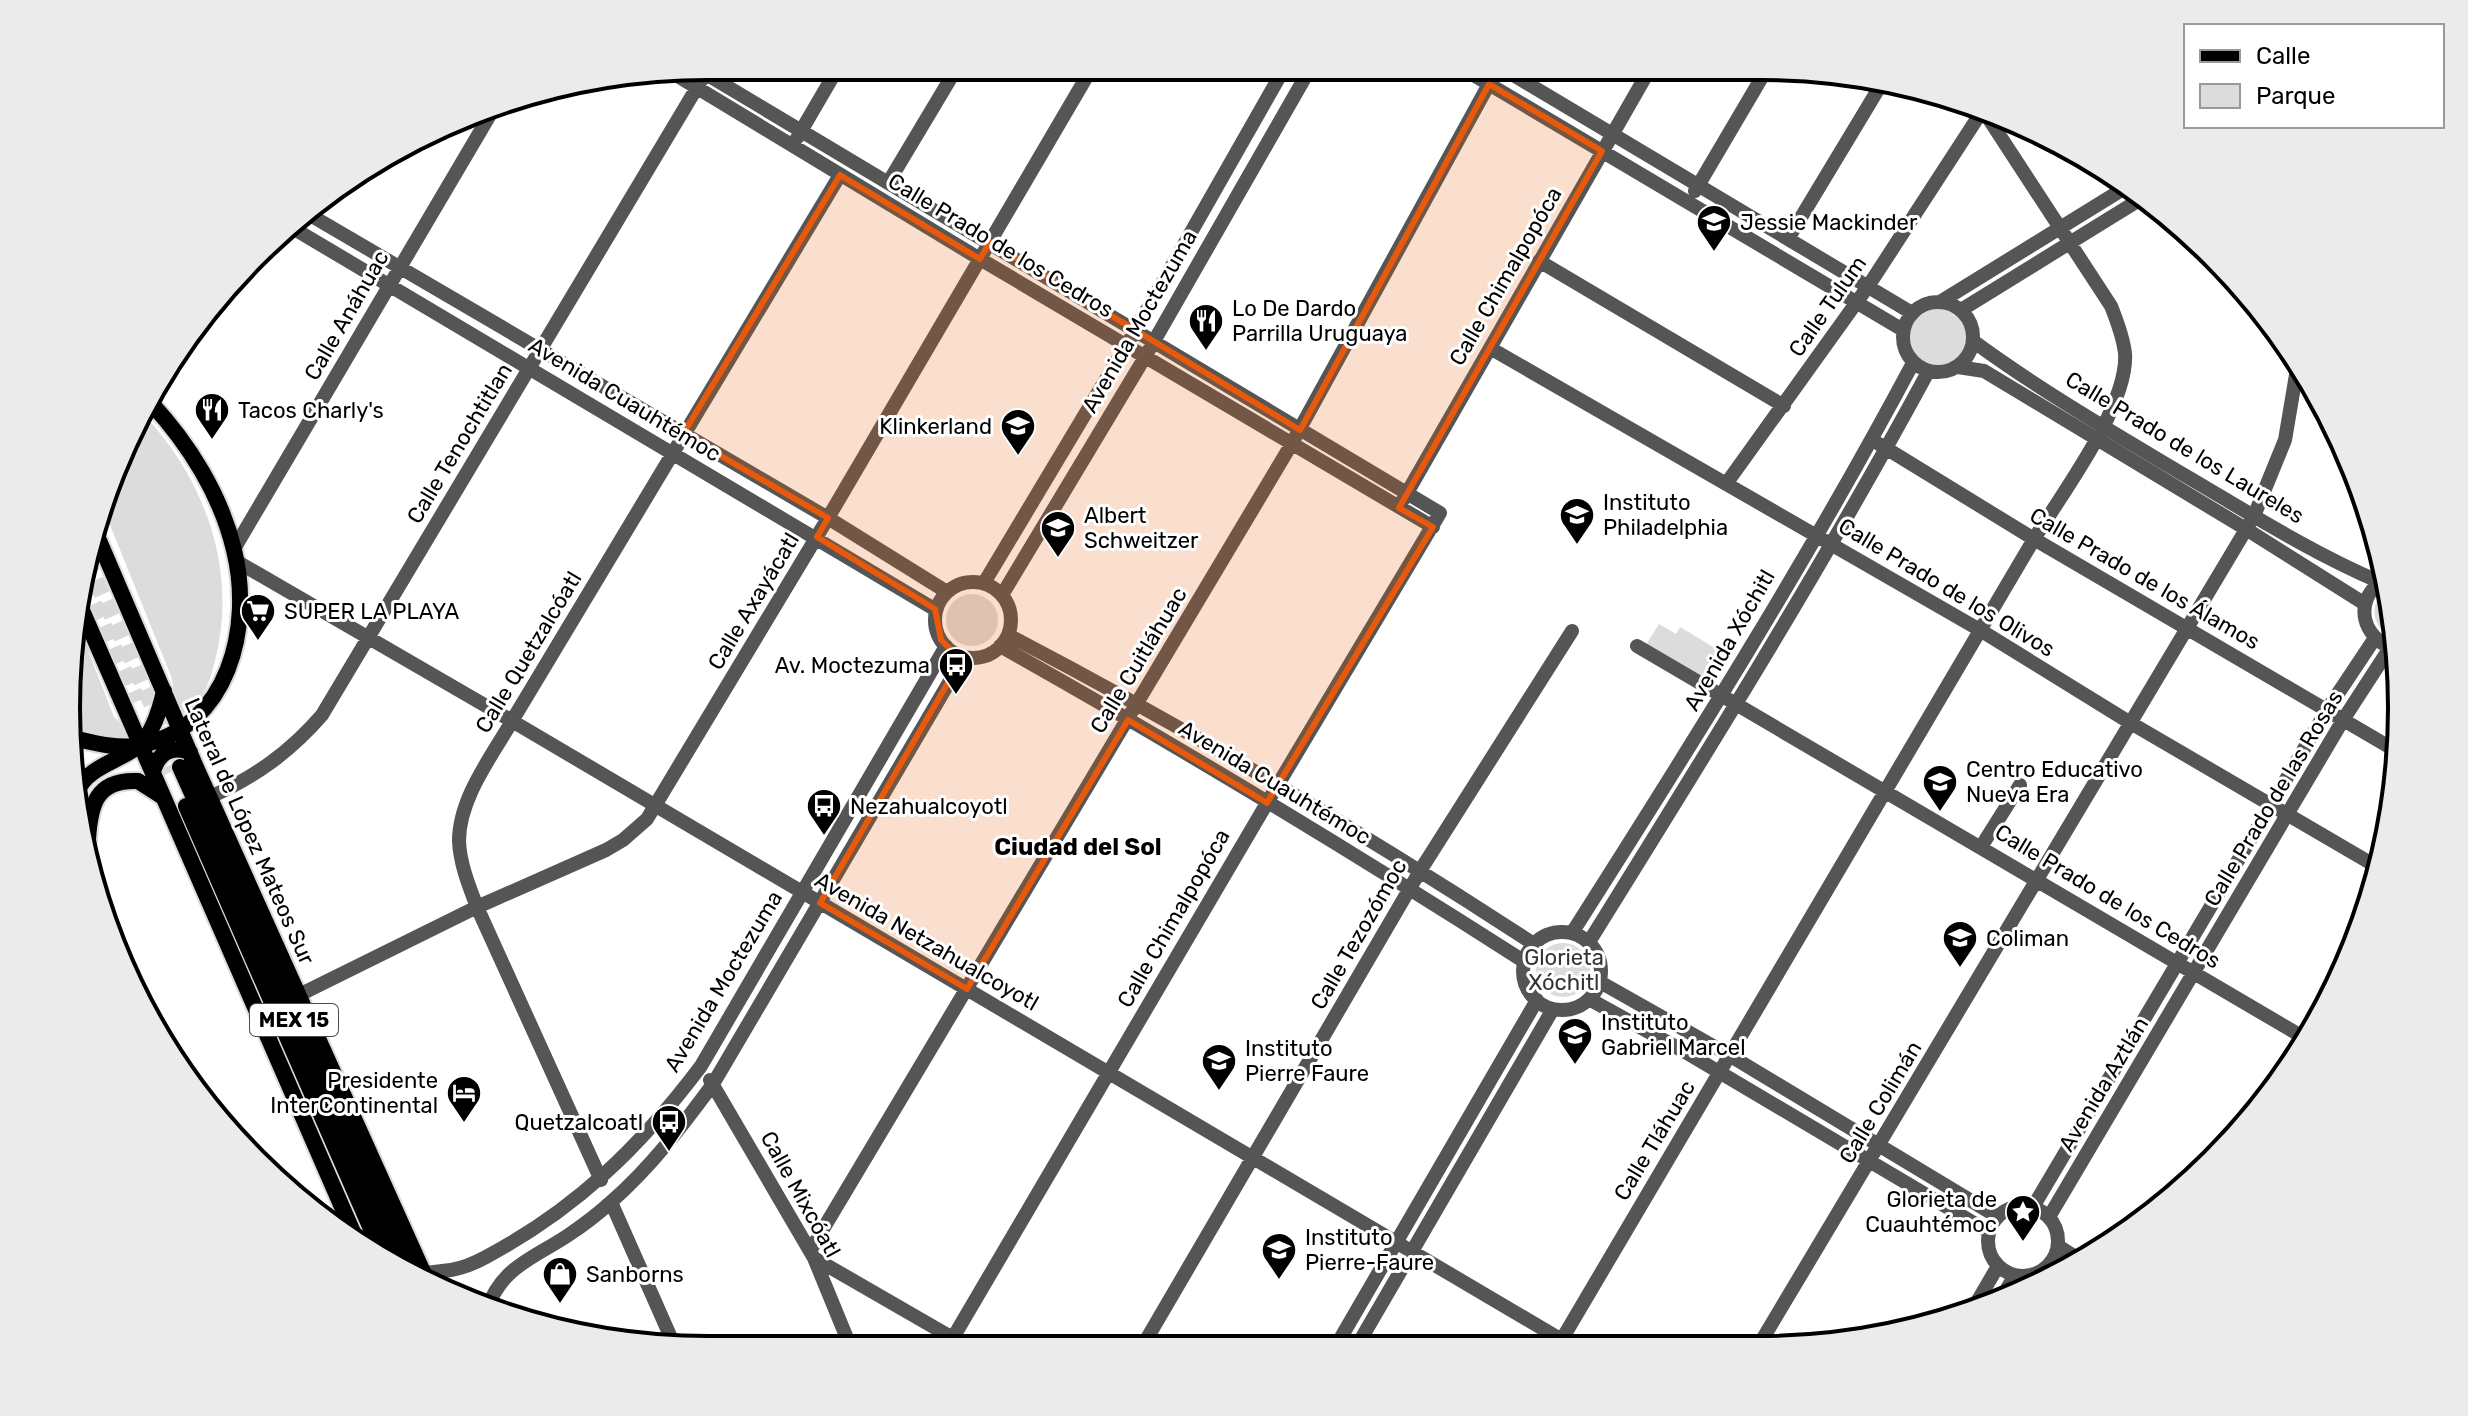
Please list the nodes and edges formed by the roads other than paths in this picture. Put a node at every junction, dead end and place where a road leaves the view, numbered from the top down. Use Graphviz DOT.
graph roads {
  1 [pos="699,80"];
  2 [pos="716,80"];
  3 [pos="831,80"];
  4 [pos="950,80"];
  5 [pos="1085,80"];
  6 [pos="1278,80"];
  7 [pos="1303,80"];
  8 [pos="1482,80"];
  9 [pos="1522,80"];
  10 [pos="1643,80"];
  11 [pos="1760,80"];
  12 [pos="686,81"];
  13 [pos="1489,84"];
  14 [pos="697,87"];
  15 [pos="1877,91"];
  16 [pos="1977,119"];
  17 [pos="486,121"];
  18 [pos="1995,126"];
  19 [pos="1997,129"];
  20 [pos="801,130"];
  21 [pos="1612,134"];
  22 [pos="792,147"];
  23 [pos="1602,151"];
  24 [pos="840,175"];
  25 [pos="888,183"];
  26 [pos="1698,185"];
  27 [pos="2118,192"];
  28 [pos="1688,202"];
  29 [pos="2133,204"];
  30 [pos="316,218"];
  31 [pos="2062,228"];
  32 [pos="299,232"];
  33 [pos="1788,239"];
  34 [pos="990,242"];
  35 [pos="2072,243"];
  36 [pos="980,259"];
  37 [pos="1539,261"];
  38 [pos="400,266"];
  39 [pos="390,284"];
  40 [pos="1869,285"];
  41 [pos="1858,302"];
  42 [pos="1940,302"];
  43 [pos="1961,310"];
  44 [pos="1912,313"];
  45 [pos="1136,329"];
  46 [pos="1903,330"];
  47 [pos="1153,340"];
  48 [pos="1973,341"];
  49 [pos="1126,345"];
  50 [pos="1490,348"];
  51 [pos="540,350"];
  52 [pos="1145,357"];
  53 [pos="1913,363"];
  54 [pos="1958,367"];
  55 [pos="529,368"];
  56 [pos="1928,372"];
  57 [pos="2298,385"];
  58 [pos="1784,406"];
  59 [pos="156,409"];
  60 [pos="1300,430"];
  61 [pos="2100,433"];
  62 [pos="683,434"];
  63 [pos="1872,440"];
  64 [pos="1291,445"];
  65 [pos="1887,448"];
  66 [pos="672,452"];
  67 [pos="1726,484"];
  68 [pos="1407,494"];
  69 [pos="1399,508"];
  70 [pos="1440,513"];
  71 [pos="828,518"];
  72 [pos="2250,522"];
  73 [pos="1433,527"];
  74 [pos="1816,535"];
  75 [pos="817,537"];
  76 [pos="2034,539"];
  77 [pos="1830,544"];
  78 [pos="101,545"];
  79 [pos="235,555"];
  80 [pos="260,574"];
  81 [pos="2374,577"];
  82 [pos="984,583"];
  83 [pos="2376,586"];
  84 [pos="947,592"];
  85 [pos="239,594"];
  86 [pos="1002,595"];
  87 [pos="2365,604"];
  88 [pos="936,610"];
  89 [pos="86,620"];
  90 [pos="2187,627"];
  91 [pos="1980,630"];
  92 [pos="1572,631"];
  93 [pos="368,638"];
  94 [pos="2375,638"];
  95 [pos="1004,641"];
  96 [pos="2385,643"];
  97 [pos="946,646"];
  98 [pos="1637,646"];
  99 [pos="964,657"];
  100 [pos="2386,658"];
  101 [pos="164,691"];
  102 [pos="1723,697"];
  103 [pos="1138,703"];
  104 [pos="1736,705"];
  105 [pos="2327,710"];
  106 [pos="1128,720"];
  107 [pos="2343,720"];
  108 [pos="512,721"];
  109 [pos="2129,722"];
  110 [pos="180,730"];
  111 [pos="81,739"];
  112 [pos="139,746"];
  113 [pos="2387,746"];
  114 [pos="190,752"];
  115 [pos="153,772"];
  116 [pos="84,782"];
  117 [pos="1277,785"];
  118 [pos="2020,785"];
  119 [pos="1886,791"];
  120 [pos="210,797"];
  121 [pos="164,798"];
  122 [pos="1267,803"];
  123 [pos="2271,804"];
  124 [pos="656,807"];
  125 [pos="2288,814"];
  126 [pos="91,822"];
  127 [pos="1981,847"];
  128 [pos="2369,862"];
  129 [pos="1420,871"];
  130 [pos="2036,880"];
  131 [pos="1410,888"];
  132 [pos="803,893"];
  133 [pos="820,903"];
  134 [pos="477,907"];
  135 [pos="1572,933"];
  136 [pos="1589,942"];
  137 [pos="1534,944"];
  138 [pos="1525,962"];
  139 [pos="2176,963"];
  140 [pos="2194,973"];
  141 [pos="1600,982"];
  142 [pos="967,989"];
  143 [pos="299,995"];
  144 [pos="1589,999"];
  145 [pos="1537,1000"];
  146 [pos="1553,1009"];
  147 [pos="2297,1033"];
  148 [pos="1729,1055"];
  149 [pos="701,1066"];
  150 [pos="1720,1072"];
  151 [pos="1108,1073"];
  152 [pos="713,1084"];
  153 [pos="1880,1146"];
  154 [pos="1254,1159"];
  155 [pos="1870,1161"];
  156 [pos="601,1180"];
  157 [pos="611,1202"];
  158 [pos="2033,1207"];
  159 [pos="1998,1217"];
  160 [pos="2049,1217"];
  161 [pos="349,1223"];
  162 [pos="1989,1232"];
  163 [pos="377,1241"];
  164 [pos="1398,1243"];
  165 [pos="2058,1246"];
  166 [pos="1413,1252"];
  167 [pos="812,1254"];
  168 [pos="2070,1254"];
  169 [pos="412,1262"];
  170 [pos="413,1262"];
  171 [pos="2054,1263"];
  172 [pos="1998,1266"];
  173 [pos="435,1273"];
  174 [pos="2031,1274"];
  175 [pos="2015,1275"];
  176 [pos="2010,1284"];
  177 [pos="1981,1296"];
  178 [pos="492,1297"];
  179 [pos="670,1335"];
  180 [pos="846,1336"];
  181 [pos="939,1336"];
  182 [pos="954,1336"];
  183 [pos="1149,1336"];
  184 [pos="1342,1336"];
  185 [pos="1363,1336"];
  186 [pos="1551,1336"];
  187 [pos="1569,1336"];
  188 [pos="1764,1336"];
  1 -- 14 [label="street, Calle Tenochtitlan"];
  2 -- 20 [label="street, Calle Prado de los Cedros"];
  3 -- 20 [label="street"];
  4 -- 25 [label="street"];
  5 -- 34 [label="street, Calle Axayácatl"];
  6 -- 45 [label="street, Avenida Moctezuma"];
  7 -- 47 [label="street, Avenida Moctezuma"];
  8 -- 13 [label="street"];
  9 -- 21 [label="street"];
  10 -- 21 [label="street, Calle Chimalpopóca"];
  11 -- 26 [label="street"];
  12 -- 14 [label="street, Calle Prado de los Cedros"];
  13 -- 23 [label="street"];
  13 -- 60 [label="street, Calle Cuitláhuac"];
  14 -- 22 [label="street, Calle Prado de los Cedros"];
  14 -- 51 [label="street, Calle Tenochtitlan"];
  15 -- 33 [label="street"];
  16 -- 40 [label="street, Calle Tulum"];
  17 -- 38 [label="street, Calle Anáhuac"];
  18 -- 19 [label="street, Calle Tláhuac"];
  19 -- 31 [label="street, Calle Tláhuac"];
  20 -- 22 [label="street"];
  20 -- 25 [label="street, Calle Prado de los Cedros"];
  21 -- 23 [label="street, Calle Chimalpopóca"];
  21 -- 26 [label="street"];
  22 -- 24 [label="street, Calle Prado de los Cedros"];
  23 -- 28 [label="street"];
  23 -- 37 [label="street, Calle Chimalpopóca"];
  24 -- 36 [label="street, Calle Prado de los Cedros"];
  24 -- 62 [label="street, Calle Quetzalcóatl"];
  25 -- 34 [label="street, Calle Prado de los Cedros"];
  26 -- 28 [label="street"];
  26 -- 33 [label="street"];
  27 -- 31 [label="street"];
  28 -- 41 [label="street"];
  29 -- 35 [label="street"];
  30 -- 38 [label="street, Avenida Cuauhtémoc"];
  31 -- 35 [label="street, Calle Tláhuac"];
  31 -- 42 [label="street"];
  32 -- 39 [label="street, Avenida Cuauhtémoc"];
  33 -- 40 [label="street"];
  34 -- 36 [label="street, Calle Axayácatl"];
  34 -- 45 [label="street, Calle Prado de los Cedros"];
  35 -- 43 [label="street"];
  35 -- 61 [label="street, Calle Tláhuac"];
  36 -- 49 [label="street, Calle Prado de los Cedros"];
  36 -- 71 [label="street, Calle Axayácatl"];
  37 -- 50 [label="street, Calle Chimalpopóca"];
  37 -- 58 [label="street"];
  38 -- 39 [label="street, Calle Anáhuac"];
  38 -- 51 [label="street, Avenida Cuauhtémoc"];
  39 -- 55 [label="street, Avenida Cuauhtémoc"];
  39 -- 79 [label="street, Calle Anáhuac"];
  40 -- 41 [label="street, Calle Tulum"];
  40 -- 44 [label="street"];
  41 -- 46 [label="street"];
  41 -- 58 [label="street, Calle Tulum"];
  42 -- 43 [label="street"];
  42 -- 44 [label="street"];
  43 -- 48 [label="street"];
  44 -- 46 [label="street"];
  45 -- 47 [label="street, Calle Prado de los Cedros"];
  45 -- 49 [label="street, Avenida Moctezuma"];
  46 -- 53 [label="street"];
  47 -- 52 [label="street, Avenida Moctezuma"];
  47 -- 60 [label="street, Calle Prado de los Cedros"];
  48 -- 54 [label="street"];
  48 -- 61 [label="street, Calle Prado de los Laureles"];
  49 -- 52 [label="street, Calle Prado de los Cedros"];
  49 -- 82 [label="street, Avenida Moctezuma"];
  50 -- 67 [label="street, Calle Prado de los Olivos"];
  50 -- 68 [label="street, Calle Chimalpopóca"];
  51 -- 55 [label="street, Calle Tenochtitlan"];
  51 -- 62 [label="street, Avenida Cuauhtémoc"];
  52 -- 64 [label="street, Calle Prado de los Cedros"];
  52 -- 86 [label="street, Avenida Moctezuma"];
  53 -- 56 [label="street"];
  53 -- 63 [label="street, Avenida Xóchitl"];
  54 -- 56 [label="street"];
  54 -- 61 [label="street, Calle Prado de los Laureles"];
  55 -- 66 [label="street, Avenida Cuauhtémoc"];
  55 -- 93 [label="street, Calle Tenochtitlan"];
  56 -- 65 [label="street, Avenida Xóchitl"];
  57 -- 72 [label="street, Calle Colimán"];
  58 -- 67 [label="street, Calle Tulum"];
  59 -- 79 [label="main road"];
  60 -- 64 [label="street, Calle Cuitláhuac"];
  60 -- 68 [label="street, Calle Prado de los Cedros"];
  61 -- 72 [label="street, Calle Prado de los Laureles"];
  61 -- 76 [label="street, Calle Tláhuac"];
  62 -- 66 [label="street, Calle Quetzalcóatl"];
  62 -- 71 [label="street, Avenida Cuauhtémoc"];
  63 -- 65 [label="street, Calle Prado de los Álamos"];
  63 -- 74 [label="street, Avenida Xóchitl"];
  64 -- 69 [label="street, Calle Prado de los Cedros"];
  64 -- 103 [label="street, Calle Cuitláhuac"];
  65 -- 76 [label="street, Calle Prado de los Álamos"];
  65 -- 77 [label="street, Avenida Xóchitl"];
  66 -- 75 [label="street, Avenida Cuauhtémoc"];
  66 -- 108 [label="street, Calle Quetzalcóatl"];
  67 -- 74 [label="street, Calle Prado de los Olivos"];
  68 -- 69 [label="street, Calle Chimalpopóca"];
  68 -- 70 [label="street, Calle Prado de los Cedros"];
  69 -- 73 [label="street, Calle Prado de los Cedros"];
  70 -- 73 [label="street, Calle Chimalpopóca"];
  71 -- 75 [label="street, Calle Axayácatl"];
  71 -- 84 [label="street, Avenida Cuauhtémoc"];
  72 -- 81 [label="street, Calle Prado de los Laureles"];
  72 -- 87 [label="street, Calle Prado de los Laureles"];
  72 -- 90 [label="street, Calle Colimán"];
  73 -- 117 [label="street, Calle Chimalpopóca"];
  74 -- 77 [label="street, Calle Prado de los Olivos"];
  74 -- 102 [label="street, Avenida Xóchitl"];
  75 -- 88 [label="street, Avenida Cuauhtémoc"];
  75 -- 124 [label="street, Calle Axayácatl"];
  76 -- 90 [label="street, Calle Prado de los Álamos"];
  76 -- 91 [label="street, Calle Tláhuac"];
  77 -- 91 [label="street, Calle Prado de los Olivos"];
  77 -- 104 [label="street, Avenida Xóchitl"];
  78 -- 101 [label="main road, Lateral de López Mateos Sur"];
  79 -- 80 [label="street, Avenida Netzahualcoyotl"];
  79 -- 85 [label="main road"];
  80 -- 85 [label="street"];
  80 -- 93 [label="street, Avenida Netzahualcoyotl"];
  82 -- 84 [label="street"];
  82 -- 86 [label="street"];
  83 -- 87 [label="street"];
  84 -- 88 [label="street"];
  85 -- 110 [label="main road"];
  86 -- 95 [label="street"];
  87 -- 94 [label="street"];
  88 -- 97 [label="street"];
  89 -- 112 [label="main road"];
  90 -- 105 [label="street, Calle Prado de los Álamos"];
  90 -- 109 [label="street, Calle Colimán"];
  91 -- 109 [label="street, Calle Prado de los Olivos"];
  91 -- 119 [label="street, Calle Tláhuac"];
  92 -- 129 [label="street, Calle Tezozómoc"];
  93 -- 108 [label="street, Avenida Netzahualcoyotl"];
  93 -- 120 [label="street, Calle Tenochtitlan"];
  94 -- 96 [label="street"];
  94 -- 105 [label="street, Calle Prado de las Rosas"];
  95 -- 99 [label="street"];
  95 -- 103 [label="street, Avenida Cuauhtémoc"];
  95 -- 106 [label="street, Avenida Cuauhtémoc"];
  97 -- 99 [label="street"];
  97 -- 132 [label="street, Avenida Moctezuma"];
  98 -- 102 [label="street, Calle Prado de los Cedros"];
  99 -- 133 [label="street, Avenida Moctezuma"];
  100 -- 107 [label="street, Calle Prado de las Rosas"];
  101 -- 110 [label="main road, Lateral de López Mateos Sur"];
  101 -- 112 [label="main road"];
  102 -- 104 [label="street, Calle Prado de los Cedros"];
  102 -- 135 [label="street, Avenida Xóchitl"];
  103 -- 106 [label="street, Calle Cuitláhuac"];
  103 -- 117 [label="street, Avenida Cuauhtémoc"];
  104 -- 119 [label="street, Calle Prado de los Cedros"];
  104 -- 136 [label="street, Avenida Xóchitl"];
  105 -- 107 [label="street, Calle Prado de los Álamos"];
  105 -- 123 [label="street, Calle Prado de las Rosas"];
  106 -- 122 [label="street, Avenida Cuauhtémoc"];
  106 -- 142 [label="street, Calle Cuitláhuac"];
  107 -- 113 [label="street, Calle Prado de los Álamos"];
  107 -- 125 [label="street, Calle Prado de las Rosas"];
  108 -- 124 [label="street, Avenida Netzahualcoyotl"];
  108 -- 134 [label="street, Calle Quetzalcóatl"];
  109 -- 123 [label="street, Calle Prado de los Olivos"];
  109 -- 130 [label="street, Calle Colimán"];
  110 -- 112 [label="main road"];
  110 -- 114 [label="main road, Lateral de López Mateos Sur"];
  111 -- 112 [label="main road"];
  112 -- 115 [label="main road"];
  112 -- 116 [label="main road"];
  114 -- 115 [label="main road"];
  114 -- 120 [label="main road, Lateral de López Mateos Sur"];
  115 -- 121 [label="main road"];
  117 -- 122 [label="street, Calle Chimalpopóca"];
  117 -- 129 [label="street, Avenida Cuauhtémoc"];
  118 -- 127 [label="street"];
  119 -- 127 [label="street, Calle Prado de los Cedros"];
  119 -- 148 [label="street, Calle Tláhuac"];
  120 -- 143 [label="main road, Lateral de López Mateos Sur"];
  121 -- 126 [label="main road"];
  121 -- 161 [label="main road"];
  122 -- 131 [label="street, Avenida Cuauhtémoc"];
  122 -- 151 [label="street, Calle Chimalpopóca"];
  123 -- 125 [label="street, Calle Prado de los Olivos"];
  123 -- 139 [label="street, Calle Prado de las Rosas"];
  124 -- 132 [label="street, Avenida Netzahualcoyotl"];
  124 -- 134 [label="street, Calle Axayácatl"];
  125 -- 128 [label="street, Calle Prado de los Olivos"];
  125 -- 140 [label="street, Calle Prado de las Rosas"];
  127 -- 130 [label="street, Calle Prado de los Cedros"];
  129 -- 131 [label="street, Calle Tezozómoc"];
  129 -- 137 [label="street, Avenida Cuauhtémoc"];
  130 -- 139 [label="street, Calle Prado de los Cedros"];
  130 -- 153 [label="street, Calle Colimán"];
  131 -- 138 [label="street, Avenida Cuauhtémoc"];
  131 -- 154 [label="street, Calle Tezozómoc"];
  132 -- 133 [label="street, Avenida Netzahualcoyotl"];
  132 -- 149 [label="street, Avenida Moctezuma"];
  133 -- 142 [label="street, Avenida Netzahualcoyotl"];
  133 -- 152 [label="street, Avenida Moctezuma"];
  134 -- 143 [label="street, Calle Axayácatl"];
  134 -- 156 [label="street, Calle Quetzalcóatl"];
  135 -- 136 [label="street"];
  135 -- 137 [label="street"];
  136 -- 141 [label="street"];
  137 -- 138 [label="street"];
  138 -- 145 [label="street"];
  139 -- 140 [label="street, Calle Prado de los Cedros"];
  139 -- 158 [label="street, Avenida Aztlán"];
  140 -- 147 [label="street, Calle Prado de los Cedros"];
  140 -- 160 [label="street, Avenida Aztlán"];
  141 -- 144 [label="street"];
  141 -- 148 [label="street"];
  142 -- 151 [label="street, Avenida Netzahualcoyotl"];
  142 -- 167 [label="street, Calle Cuitláhuac"];
  143 -- 170 [label="main road, Lateral de López Mateos Sur"];
  144 -- 146 [label="street"];
  144 -- 150 [label="street"];
  145 -- 146 [label="street"];
  145 -- 164 [label="street"];
  146 -- 166 [label="street"];
  148 -- 150 [label="street, Calle Tláhuac"];
  148 -- 153 [label="street"];
  149 -- 152 [label="street, Calle Mixcóatl"];
  149 -- 156 [label="street, Avenida Moctezuma"];
  150 -- 155 [label="street"];
  150 -- 187 [label="street, Calle Tláhuac"];
  151 -- 154 [label="street, Avenida Netzahualcoyotl"];
  151 -- 182 [label="street, Calle Chimalpopóca"];
  152 -- 157 [label="street, Avenida Moctezuma"];
  152 -- 167 [label="street, Calle Mixcóatl"];
  153 -- 155 [label="street, Calle Colimán"];
  153 -- 159 [label="street"];
  154 -- 164 [label="street, Avenida Netzahualcoyotl"];
  154 -- 183 [label="street, Calle Tezozómoc"];
  155 -- 162 [label="street"];
  155 -- 188 [label="street, Calle Colimán"];
  156 -- 173 [label="street, Avenida Moctezuma"];
  157 -- 178 [label="street, Avenida Moctezuma"];
  157 -- 179 [label="street"];
  158 -- 159 [label="street"];
  158 -- 160 [label="street"];
  159 -- 162 [label="street"];
  160 -- 165 [label="street"];
  162 -- 172 [label="street"];
  163 -- 169 [label="main road, MEX 15"];
  164 -- 166 [label="street, Avenida Netzahualcoyotl"];
  164 -- 184 [label="street"];
  165 -- 168 [label="street"];
  165 -- 171 [label="street"];
  166 -- 185 [label="street"];
  166 -- 186 [label="street, Avenida Netzahualcoyotl"];
  167 -- 180 [label="street, Calle Mixcóatl"];
  167 -- 181 [label="street"];
  172 -- 175 [label="street"];
  172 -- 177 [label="street"];
  174 -- 175 [label="street"];
  175 -- 176 [label="street"];
}
